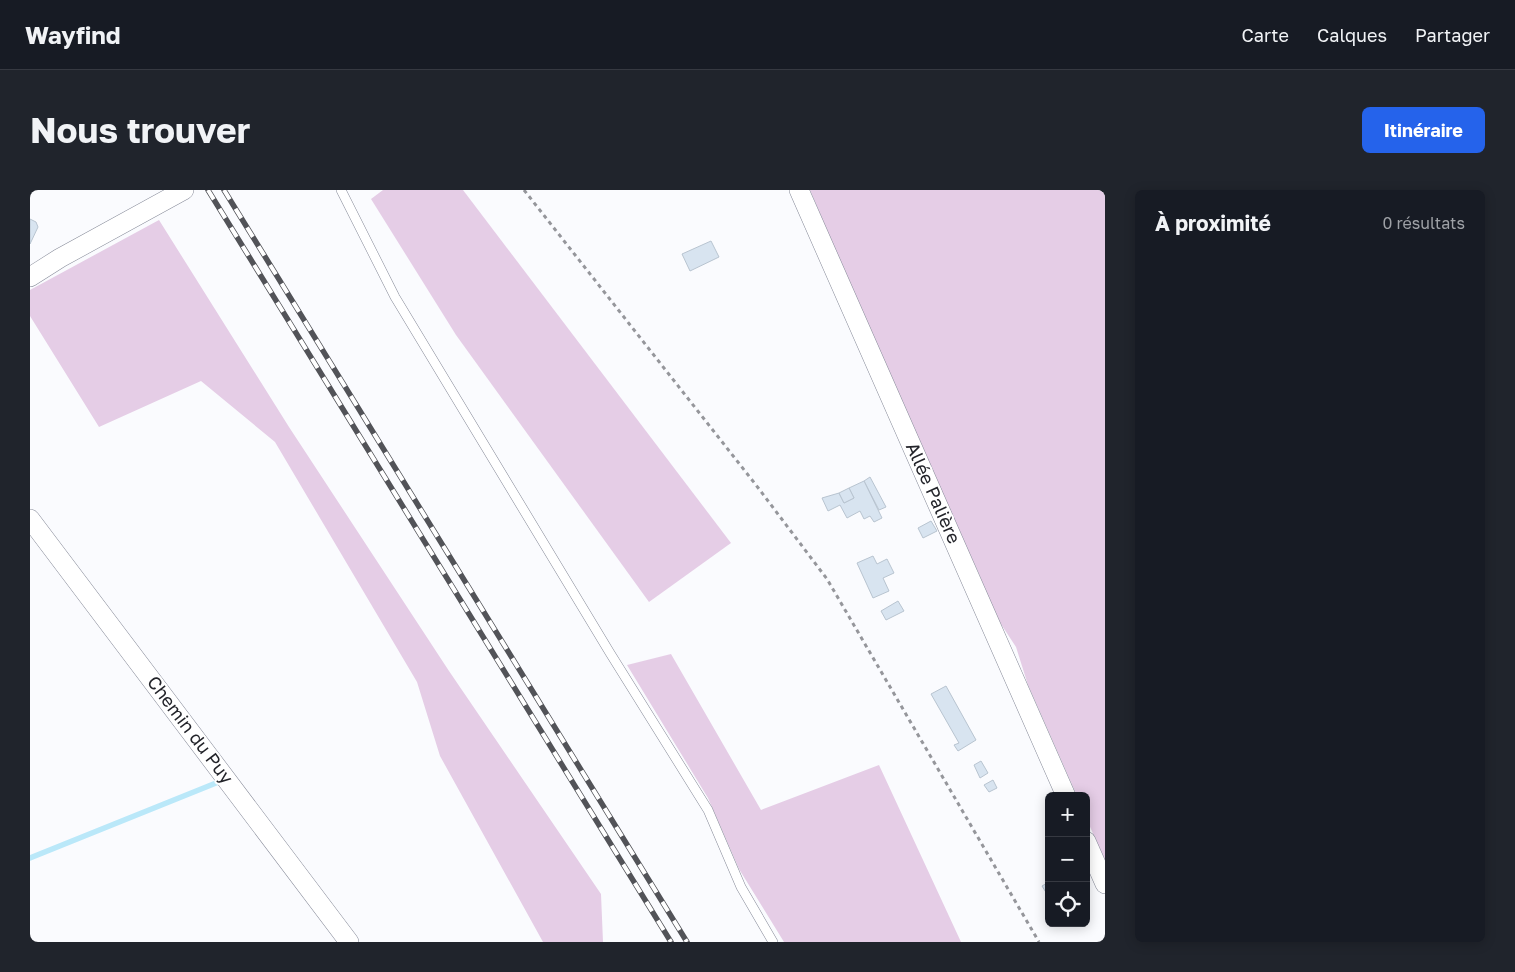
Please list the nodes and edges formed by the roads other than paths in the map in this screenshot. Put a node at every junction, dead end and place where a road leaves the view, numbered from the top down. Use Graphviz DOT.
graph roads {
  1 [pos="184,190"];
  2 [pos="341,190"];
  3 [pos="799,190"];
  4 [pos="30,277"];
  5 [pos="30,519"];
  6 [pos="1064,792"];
  7 [pos="1090,850"];
  8 [pos="1105,884"];
  9 [pos="349,942"];
  10 [pos="773,942"];
  1 -- 4 [label="street"];
  2 -- 10 [label="lane"];
  3 -- 6 [label="street, Allée Palière"];
  5 -- 9 [label="street, Chemin du Puy"];
  7 -- 8 [label="street"];
}
